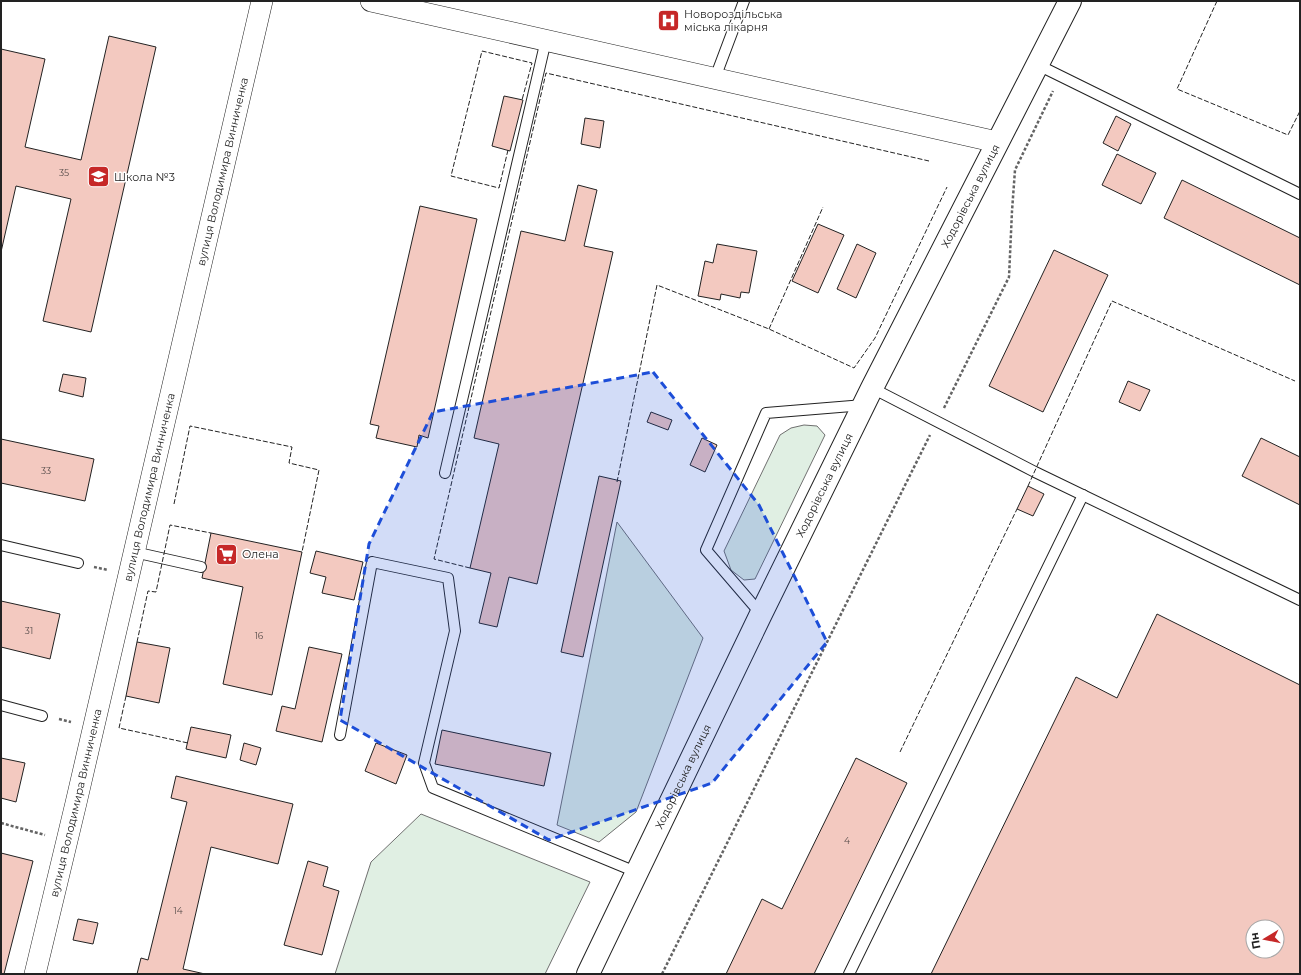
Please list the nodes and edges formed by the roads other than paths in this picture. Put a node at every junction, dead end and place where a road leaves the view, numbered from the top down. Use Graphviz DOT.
graph roads {
  1 [pos="262,1"];
  2 [pos="371,1"];
  3 [pos="744,1"];
  4 [pos="1070,1"];
  5 [pos="546,40"];
  6 [pos="1038,65"];
  7 [pos="715,78"];
  8 [pos="998,142"];
  9 [pos="1299,190"];
  10 [pos="868,396"];
  11 [pos="444,473"];
  12 [pos="1083,496"];
  13 [pos="1,545"];
  14 [pos="134,552"];
  15 [pos="78,563"];
  16 [pos="201,567"];
  17 [pos="1300,600"];
  18 [pos="761,614"];
  19 [pos="1,705"];
  20 [pos="42,716"];
  21 [pos="340,735"];
  22 [pos="636,872"];
  23 [pos="35,974"];
  24 [pos="588,974"];
  25 [pos="849,974"];
  1 -- 14 [label="street, вулиця Володимира Винниченка"];
  2 -- 5 [label="street"];
  3 -- 7 [label="lane"];
  4 -- 6 [label="main road, Ходорівська вулиця"];
  5 -- 7 [label="street"];
  5 -- 11 [label="lane"];
  6 -- 8 [label="main road, Ходорівська вулиця"];
  6 -- 9 [label="lane"];
  7 -- 8 [label="street"];
  8 -- 10 [label="main road, Ходорівська вулиця"];
  10 -- 12 [label="lane"];
  10 -- 18 [label="main road, Ходорівська вулиця"];
  10 -- 18 [label="lane"];
  12 -- 17 [label="lane"];
  12 -- 25 [label="lane"];
  13 -- 15 [label="lane"];
  14 -- 16 [label="lane"];
  14 -- 23 [label="street, вулиця Володимира Винниченка"];
  18 -- 22 [label="main road, Ходорівська вулиця"];
  19 -- 20 [label="lane"];
  21 -- 22 [label="lane"];
  22 -- 24 [label="main road, Ходорівська вулиця"];
}
